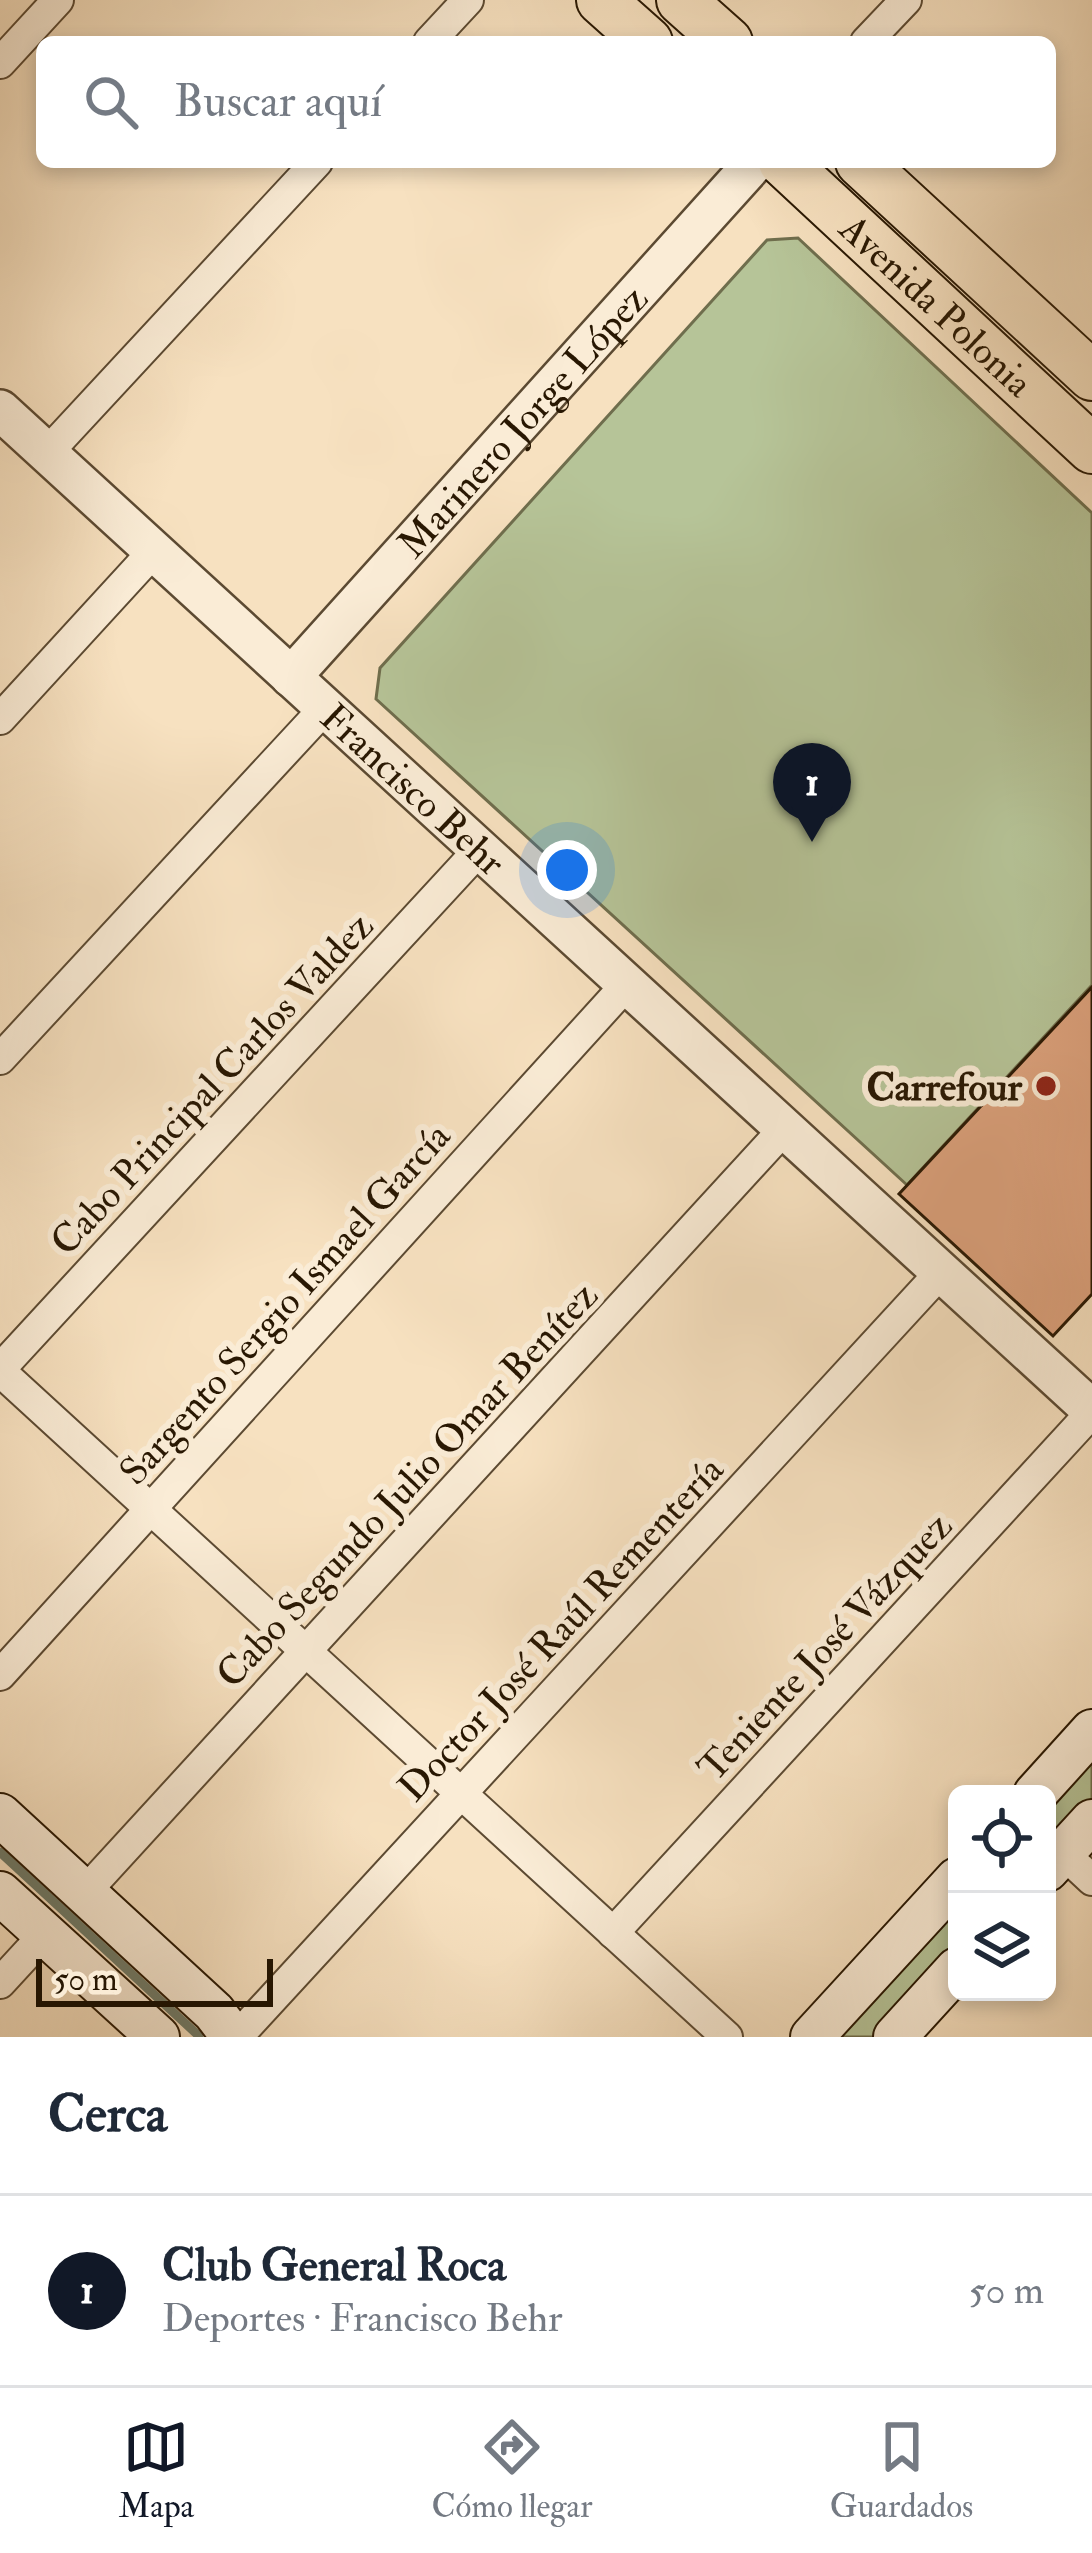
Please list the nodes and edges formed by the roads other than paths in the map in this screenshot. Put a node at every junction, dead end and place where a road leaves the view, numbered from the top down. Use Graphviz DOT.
graph roads {
  1 [pos="58,0"];
  2 [pos="468,0"];
  3 [pos="601,0"];
  4 [pos="906,0"];
  5 [pos="683,13"];
  6 [pos="435,36"];
  7 [pos="641,36"];
  8 [pos="719,36"];
  9 [pos="872,36"];
  10 [pos="0,63"];
  11 [pos="311,168"];
  12 [pos="750,168"];
  13 [pos="789,168"];
  14 [pos="867,168"];
  15 [pos="1092,376"];
  16 [pos="0,410"];
  17 [pos="1092,449"];
  18 [pos="47,453"];
  19 [pos="154,551"];
  20 [pos="291,677"];
  21 [pos="325,708"];
  22 [pos="0,719"];
  23 [pos="479,850"];
  24 [pos="627,984"];
  25 [pos="0,1059"];
  26 [pos="784,1129"];
  27 [pos="940,1271"];
  28 [pos="0,1370"];
  29 [pos="1092,1411"];
  30 [pos="151,1509"];
  31 [pos="305,1650"];
  32 [pos="0,1675"];
  33 [pos="1092,1731"];
  34 [pos="1042,1785"];
  35 [pos="461,1793"];
  36 [pos="0,1815"];
  37 [pos="1092,1821"];
  38 [pos="1067,1868"];
  39 [pos="948,1889"];
  40 [pos="85,1892"];
  41 [pos="0,1893"];
  42 [pos="46,1933"];
  43 [pos="613,1933"];
  44 [pos="948,1979"];
  45 [pos="0,1983"];
  46 [pos="158,2037"];
  47 [pos="235,2037"];
  48 [pos="727,2037"];
  49 [pos="812,2037"];
  50 [pos="896,2037"];
  1 -- 10 [label="street"];
  2 -- 6 [label="street"];
  3 -- 7 [label="main road"];
  4 -- 9 [label="street"];
  5 -- 8 [label="main road"];
  11 -- 18 [label="street"];
  12 -- 20 [label="street, Marinero Jorge López"];
  13 -- 17 [label="main road, Avenida Polonia"];
  14 -- 15 [label="main road, Avenida Polonia"];
  16 -- 18 [label="street, Francisco Behr"];
  18 -- 19 [label="street, Francisco Behr"];
  19 -- 20 [label="street, Francisco Behr"];
  19 -- 22 [label="street"];
  20 -- 21 [label="street, Francisco Behr"];
  21 -- 23 [label="street, Francisco Behr"];
  21 -- 25 [label="street"];
  23 -- 24 [label="street, Francisco Behr"];
  23 -- 28 [label="street, Cabo Principal Carlos Valdez"];
  24 -- 26 [label="street, Francisco Behr"];
  24 -- 30 [label="street, Sargento Sergio Ismael García"];
  26 -- 27 [label="street, Francisco Behr"];
  26 -- 31 [label="street, Cabo Segundo Julio Omar Benítez"];
  27 -- 29 [label="street, Francisco Behr"];
  27 -- 35 [label="street, Doctor José Raúl Rementería"];
  28 -- 30 [label="street"];
  29 -- 43 [label="street, Teniente José Vázquez"];
  30 -- 31 [label="street"];
  30 -- 32 [label="street, Sargento Sergio Ismael García"];
  31 -- 35 [label="street"];
  31 -- 40 [label="street, Cabo Segundo Julio Omar Benítez"];
  33 -- 34 [label="main road"];
  35 -- 43 [label="street"];
  35 -- 47 [label="street, Doctor José Raúl Rementería"];
  36 -- 40 [label="main road"];
  37 -- 38 [label="main road"];
  39 -- 49 [label="main road"];
  40 -- 47 [label="main road"];
  41 -- 42 [label="main road"];
  42 -- 45 [label="street"];
  42 -- 46 [label="main road"];
  43 -- 48 [label="street"];
  44 -- 50 [label="main road"];
}
